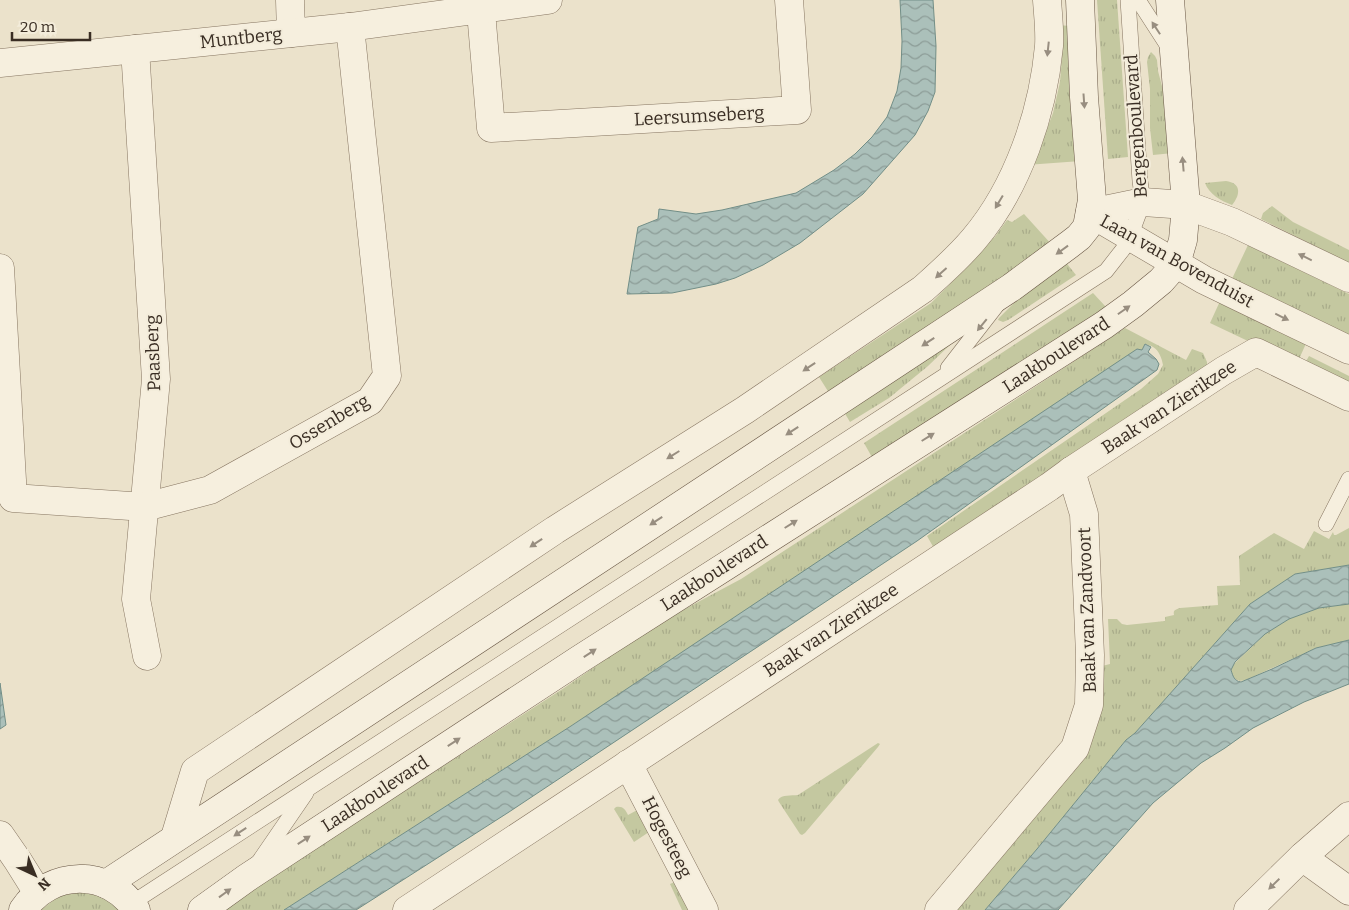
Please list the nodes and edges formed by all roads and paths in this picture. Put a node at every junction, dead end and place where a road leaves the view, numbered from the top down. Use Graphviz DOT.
graph roads {
  1 [pos="290,0"];
  2 [pos="548,0"];
  3 [pos="789,0"];
  4 [pos="1047,0"];
  5 [pos="1080,0"];
  6 [pos="1128,0"];
  7 [pos="1138,0"];
  8 [pos="1170,0"];
  9 [pos="480,5"];
  10 [pos="350,27"];
  11 [pos="291,33"];
  12 [pos="135,49"];
  13 [pos="1174,55"];
  14 [pos="0,63"];
  15 [pos="1142,202"];
  16 [pos="1186,205"];
  17 [pos="1090,213"];
  18 [pos="1127,242"];
  19 [pos="1176,264"];
  20 [pos="0,268"];
  21 [pos="1349,278"];
  22 [pos="1012,287"];
  23 [pos="1349,350"];
  24 [pos="939,378"];
  25 [pos="1349,397"];
  26 [pos="1071,471"];
  27 [pos="1349,479"];
  28 [pos="145,507"];
  29 [pos="1326,524"];
  30 [pos="147,656"];
  31 [pos="628,764"];
  32 [pos="311,786"];
  33 [pos="1349,816"];
  34 [pos="0,835"];
  35 [pos="175,837"];
  36 [pos="1302,857"];
  37 [pos="248,876"];
  38 [pos="106,884"];
  39 [pos="1349,891"];
  40 [pos="30,902"];
  41 [pos="134,906"];
  42 [pos="202,910"];
  43 [pos="407,910"];
  44 [pos="704,910"];
  45 [pos="939,910"];
  46 [pos="1248,910"];
  1 -- 11 [label="street"];
  2 -- 9 [label="street, Muntberg"];
  3 -- 9 [label="street, Leersumseberg"];
  4 -- 35 [label="street, one-way"];
  5 -- 17 [label="street, one-way"];
  6 -- 15 [label="lane, Bergenboulevard"];
  13 -- 7 [label="lane, one-way"];
  8 -- 13 [label="street"];
  9 -- 10 [label="street, Muntberg"];
  10 -- 11 [label="street, Muntberg"];
  10 -- 28 [label="street, Ossenberg"];
  11 -- 12 [label="street, Muntberg"];
  12 -- 14 [label="street, Muntberg"];
  12 -- 28 [label="street, Paasberg"];
  16 -- 13 [label="street, one-way"];
  15 -- 16 [label="street, Laan van Bovenduist"];
  15 -- 17 [label="street, Laan van Bovenduist"];
  15 -- 18 [label="lane, Bergenboulevard"];
  16 -- 19 [label="street"];
  21 -- 16 [label="street, Laan van Bovenduist, one-way"];
  17 -- 18 [label="street, Laan van Bovenduist"];
  17 -- 22 [label="street, Laakboulevard, one-way"];
  18 -- 19 [label="street, Laan van Bovenduist"];
  18 -- 24 [label="lane, Laakboulevard"];
  19 -- 23 [label="street, Laan van Bovenduist, one-way"];
  37 -- 19 [label="street, Laakboulevard, one-way"];
  20 -- 28 [label="street, Ossenberg"];
  22 -- 24 [label="lane, Laakboulevard, one-way"];
  22 -- 35 [label="street, Laakboulevard, one-way"];
  24 -- 32 [label="lane, Laakboulevard"];
  25 -- 26 [label="street, Baak van Zierikzee"];
  26 -- 31 [label="street, Baak van Zierikzee"];
  26 -- 45 [label="street, Baak van Zandvoort"];
  27 -- 29 [label="lane"];
  28 -- 30 [label="street, Paasberg"];
  31 -- 43 [label="street, Baak van Zierikzee"];
  31 -- 44 [label="street, Hogesteeg"];
  32 -- 37 [label="lane, Laakboulevard"];
  32 -- 41 [label="lane, Laakboulevard, one-way"];
  33 -- 36 [label="street"];
  34 -- 40 [label="street"];
  35 -- 38 [label="street, Laakboulevard"];
  36 -- 39 [label="street"];
  36 -- 46 [label="street, one-way"];
  42 -- 37 [label="street, Laakboulevard, one-way"];
  38 -- 40 [label="street"];
  38 -- 41 [label="street"];
}
